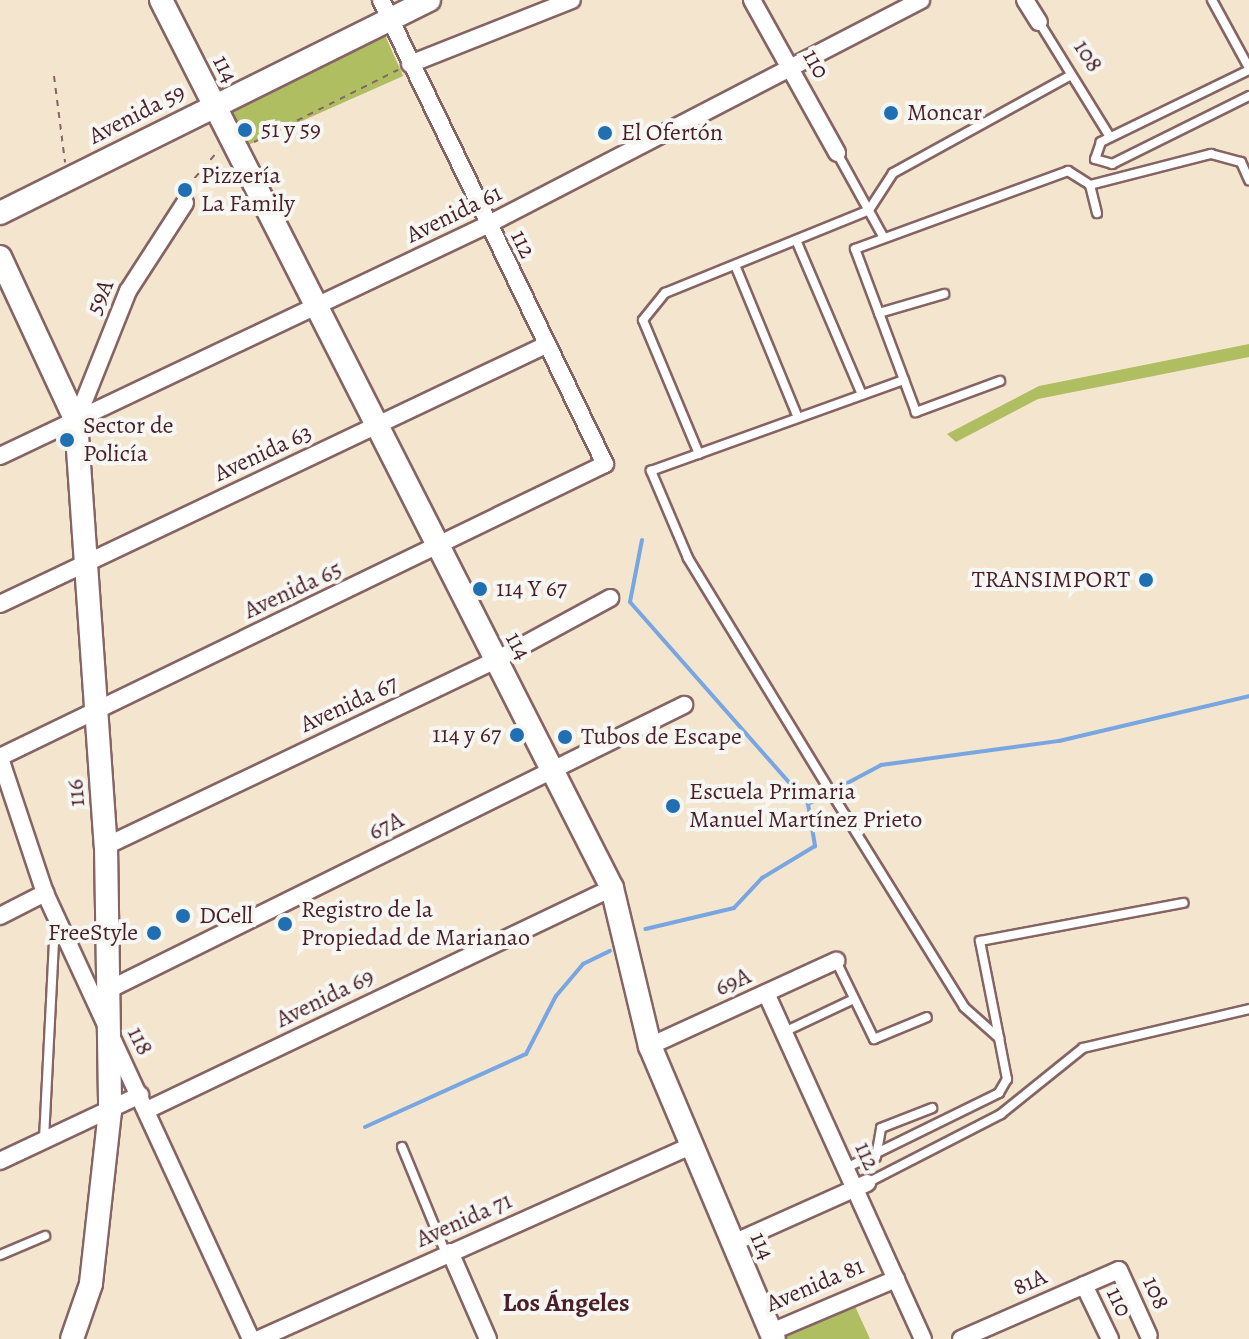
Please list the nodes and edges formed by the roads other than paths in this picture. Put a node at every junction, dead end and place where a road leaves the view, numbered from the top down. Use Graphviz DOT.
graph roads {
  1 [pos="161,0"];
  2 [pos="429,0"];
  3 [pos="572,0"];
  4 [pos="752,0"];
  5 [pos="921,0"];
  6 [pos="1025,0"];
  7 [pos="1212,0"];
  8 [pos="385,9"];
  9 [pos="1039,22"];
  10 [pos="410,64"];
  11 [pos="1249,69"];
  12 [pos="793,72"];
  13 [pos="1071,75"];
  14 [pos="1249,96"];
  15 [pos="213,105"];
  16 [pos="1110,137"];
  17 [pos="837,153"];
  18 [pos="1249,180"];
  19 [pos="1090,185"];
  20 [pos="185,203"];
  21 [pos="869,210"];
  22 [pos="0,213"];
  23 [pos="1097,213"];
  24 [pos="487,225"];
  25 [pos="884,238"];
  26 [pos="796,240"];
  27 [pos="0,257"];
  28 [pos="735,265"];
  29 [pos="944,294"];
  30 [pos="314,307"];
  31 [pos="879,313"];
  32 [pos="546,345"];
  33 [pos="904,380"];
  34 [pos="1000,381"];
  35 [pos="862,395"];
  36 [pos="798,418"];
  37 [pos="76,421"];
  38 [pos="376,427"];
  39 [pos="699,454"];
  40 [pos="0,456"];
  41 [pos="605,464"];
  42 [pos="440,548"];
  43 [pos="83,561"];
  44 [pos="610,598"];
  45 [pos="0,604"];
  46 [pos="496,660"];
  47 [pos="684,705"];
  48 [pos="96,711"];
  49 [pos="0,757"];
  50 [pos="555,772"];
  51 [pos="827,786"];
  52 [pos="834,797"];
  53 [pos="106,846"];
  54 [pos="612,888"];
  55 [pos="45,893"];
  56 [pos="1183,903"];
  57 [pos="0,916"];
  58 [pos="56,917"];
  59 [pos="836,961"];
  60 [pos="108,990"];
  61 [pos="766,993"];
  62 [pos="854,999"];
  63 [pos="1249,1009"];
  64 [pos="927,1017"];
  65 [pos="109,1031"];
  66 [pos="784,1032"];
  67 [pos="999,1038"];
  68 [pos="650,1046"];
  69 [pos="143,1102"];
  70 [pos="932,1108"];
  71 [pos="110,1111"];
  72 [pos="44,1142"];
  73 [pos="691,1146"];
  74 [pos="402,1147"];
  75 [pos="876,1157"];
  76 [pos="0,1161"];
  77 [pos="846,1168"];
  78 [pos="861,1185"];
  79 [pos="45,1236"];
  80 [pos="733,1243"];
  81 [pos="448,1253"];
  82 [pos="0,1255"];
  83 [pos="1119,1270"];
  84 [pos="896,1279"];
  85 [pos="1084,1285"];
  86 [pos="767,1337"];
  87 [pos="1152,1337"];
  88 [pos="72,1339"];
  89 [pos="251,1339"];
  90 [pos="259,1339"];
  91 [pos="488,1339"];
  92 [pos="923,1339"];
  93 [pos="961,1339"];
  94 [pos="1110,1339"];
  1 -- 15 [label="street, 114"];
  2 -- 8 [label="street, Avenida 59"];
  3 -- 10 [label="street"];
  4 -- 12 [label="street, 110"];
  5 -- 12 [label="street, Avenida 61"];
  6 -- 9 [label="street, 108"];
  7 -- 11 [label="lane"];
  8 -- 10 [label="street, 112"];
  8 -- 15 [label="street, Avenida 59"];
  9 -- 13 [label="lane, 108"];
  10 -- 24 [label="street, 112"];
  11 -- 16 [label="lane"];
  12 -- 17 [label="street, 110"];
  12 -- 24 [label="street, Avenida 61"];
  13 -- 16 [label="lane, 108"];
  13 -- 21 [label="lane"];
  14 -- 16 [label="lane"];
  15 -- 22 [label="street, Avenida 59"];
  15 -- 30 [label="street, 114"];
  17 -- 21 [label="lane"];
  18 -- 19 [label="lane"];
  19 -- 23 [label="lane"];
  19 -- 25 [label="lane"];
  20 -- 37 [label="street, 59A"];
  21 -- 25 [label="lane"];
  21 -- 26 [label="lane"];
  24 -- 30 [label="street, Avenida 61"];
  24 -- 32 [label="street, 112"];
  25 -- 31 [label="lane"];
  26 -- 28 [label="lane"];
  26 -- 35 [label="lane"];
  27 -- 37 [label="street, 116"];
  28 -- 36 [label="lane"];
  28 -- 39 [label="lane"];
  29 -- 31 [label="lane"];
  30 -- 37 [label="street, Avenida 61"];
  30 -- 38 [label="street, 114"];
  31 -- 33 [label="lane"];
  32 -- 38 [label="street, Avenida 63"];
  32 -- 41 [label="street, 112"];
  33 -- 34 [label="lane"];
  33 -- 35 [label="lane"];
  35 -- 36 [label="lane"];
  36 -- 39 [label="lane"];
  37 -- 40 [label="street, Avenida 61"];
  37 -- 43 [label="street, 116"];
  38 -- 42 [label="street, 114"];
  38 -- 43 [label="street, Avenida 63"];
  39 -- 51 [label="lane"];
  41 -- 42 [label="street, Avenida 65"];
  42 -- 46 [label="street, 114"];
  42 -- 48 [label="street, Avenida 65"];
  43 -- 45 [label="street, Avenida 63"];
  43 -- 48 [label="street, 116"];
  44 -- 46 [label="street, Avenida 67"];
  46 -- 50 [label="street, 114"];
  46 -- 53 [label="street, Avenida 67"];
  47 -- 50 [label="street, 67A"];
  48 -- 49 [label="street, Avenida 65"];
  48 -- 53 [label="street, 116"];
  49 -- 55 [label="street, 118"];
  50 -- 54 [label="street, 114"];
  50 -- 60 [label="street, 67A"];
  52 -- 67 [label="lane"];
  53 -- 60 [label="street, 116"];
  54 -- 68 [label="street, 114"];
  54 -- 69 [label="street, Avenida 69"];
  55 -- 57 [label="street"];
  55 -- 58 [label="street, 118"];
  56 -- 67 [label="lane"];
  58 -- 65 [label="street, 118"];
  58 -- 72 [label="lane"];
  59 -- 61 [label="street, 69A"];
  59 -- 62 [label="lane"];
  60 -- 65 [label="street, 116"];
  61 -- 66 [label="street, 112"];
  61 -- 68 [label="street, 69A"];
  62 -- 64 [label="lane"];
  62 -- 66 [label="lane"];
  63 -- 78 [label="lane"];
  65 -- 69 [label="street, 118"];
  65 -- 71 [label="street, 116"];
  66 -- 77 [label="street, 112"];
  67 -- 75 [label="lane"];
  68 -- 73 [label="street, 114"];
  69 -- 71 [label="street, Avenida 69"];
  69 -- 89 [label="street, 118"];
  70 -- 75 [label="lane"];
  71 -- 72 [label="street, Avenida 69"];
  71 -- 88 [label="street, 116"];
  72 -- 76 [label="street, Avenida 69"];
  73 -- 80 [label="street, 114"];
  73 -- 81 [label="street, Avenida 71"];
  74 -- 81 [label="lane"];
  75 -- 77 [label="lane"];
  77 -- 78 [label="street, 112"];
  78 -- 80 [label="street"];
  78 -- 84 [label="street, 112"];
  79 -- 82 [label="lane"];
  80 -- 86 [label="street, 114"];
  81 -- 90 [label="street, Avenida 71"];
  81 -- 91 [label="street"];
  83 -- 85 [label="street, 81A"];
  83 -- 87 [label="street, 108"];
  84 -- 86 [label="street, Avenida 81"];
  84 -- 92 [label="street, 112"];
  85 -- 93 [label="street, 81A"];
  85 -- 94 [label="street, 110"];
}
